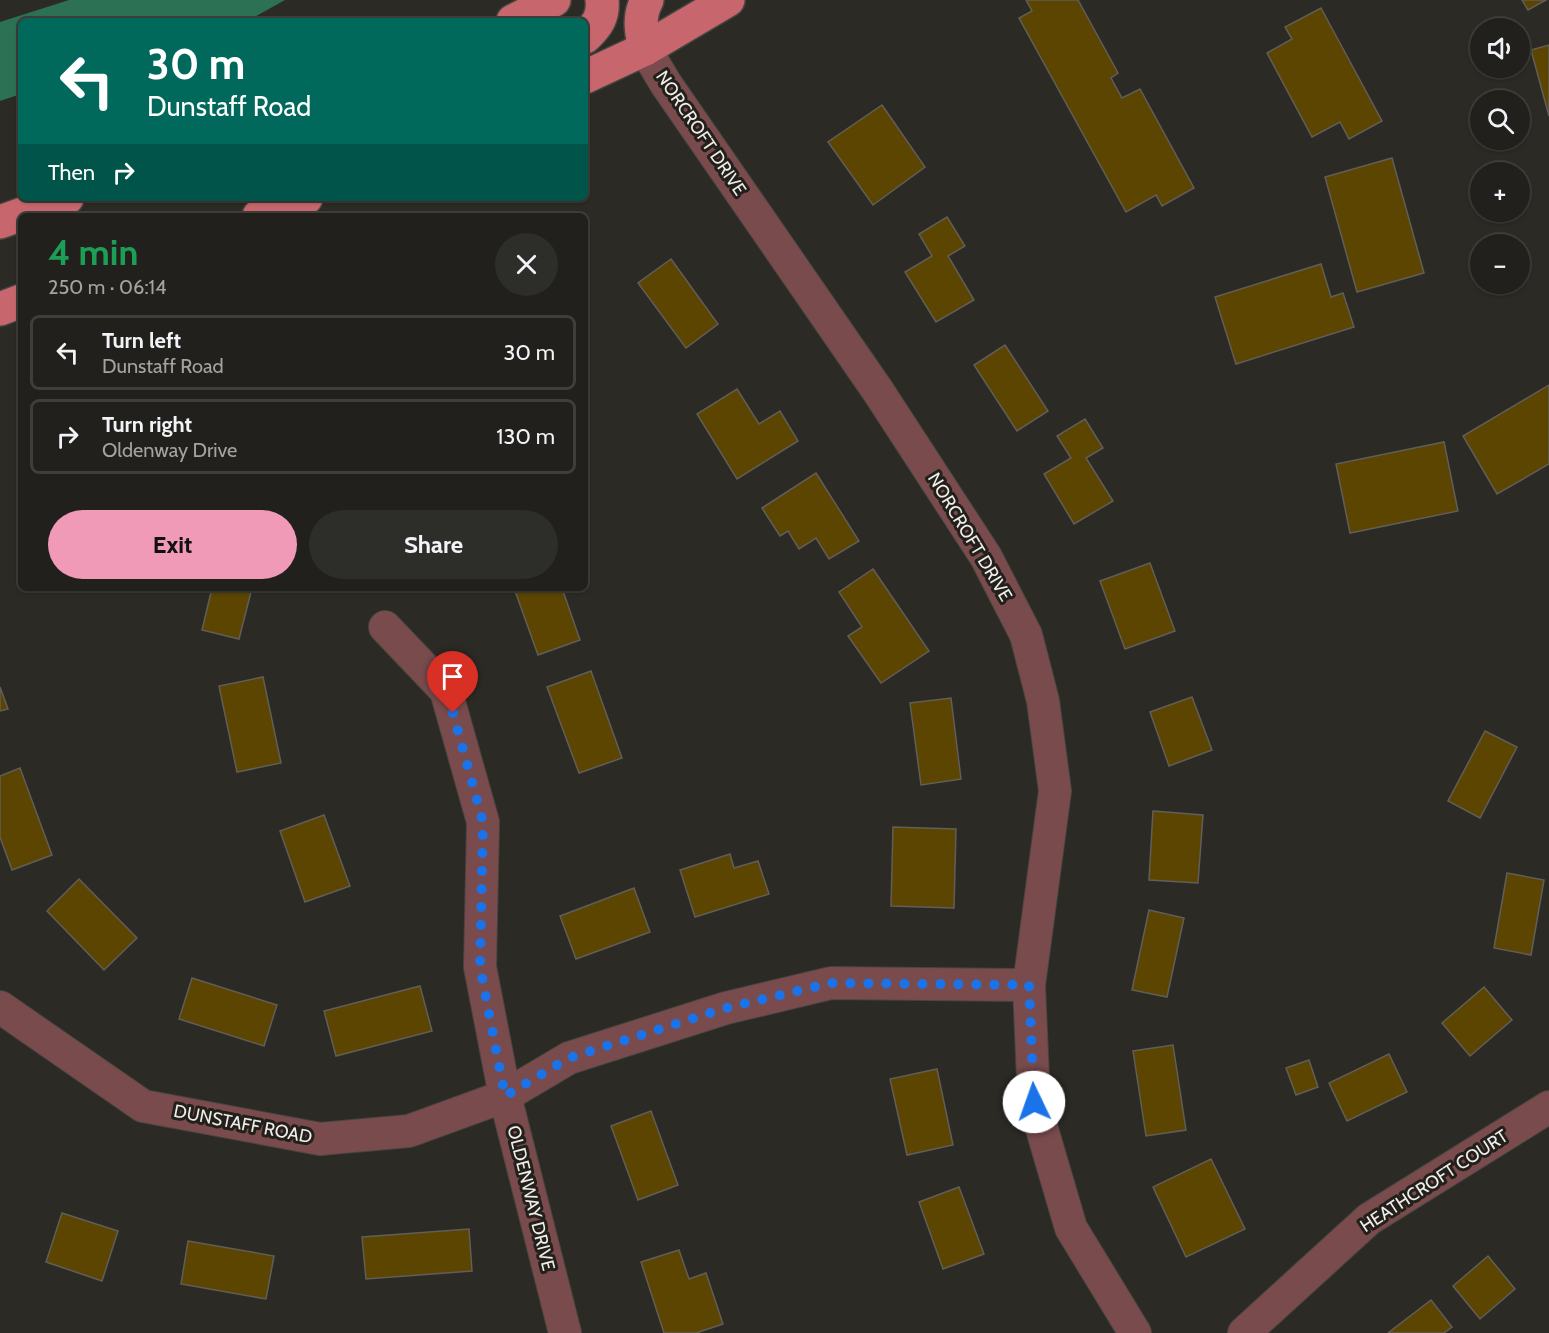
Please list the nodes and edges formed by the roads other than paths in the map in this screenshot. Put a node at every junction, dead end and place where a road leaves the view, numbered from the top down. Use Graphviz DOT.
graph roads {
  1 [pos="554,0"];
  2 [pos="602,0"];
  3 [pos="646,0"];
  4 [pos="728,0"];
  5 [pos="519,18"];
  6 [pos="588,34"];
  7 [pos="645,49"];
  8 [pos="588,76"];
  9 [pos="59,201"];
  10 [pos="298,201"];
  11 [pos="25,213"];
  12 [pos="268,213"];
  13 [pos="18,216"];
  14 [pos="0,222"];
  15 [pos="18,302"];
  16 [pos="0,309"];
  17 [pos="385,627"];
  18 [pos="1029,985"];
  19 [pos="0,1007"];
  20 [pos="505,1096"];
  21 [pos="1549,1107"];
  22 [pos="565,1333"];
  23 [pos="1135,1333"];
  24 [pos="1244,1333"];
  1 -- 5 [label="main road"];
  2 -- 6 [label="main road"];
  3 -- 7 [label="main road"];
  4 -- 7 [label="main road"];
  7 -- 8 [label="main road"];
  7 -- 18 [label="street, NORCROFT DRIVE"];
  9 -- 11 [label="main road"];
  10 -- 12 [label="main road"];
  13 -- 14 [label="main road"];
  15 -- 16 [label="main road"];
  17 -- 20 [label="street, OLDENWAY DRIVE"];
  18 -- 20 [label="street, DUNSTAFF ROAD"];
  18 -- 23 [label="street, NORCROFT DRIVE"];
  19 -- 20 [label="street, DUNSTAFF ROAD"];
  20 -- 22 [label="street, OLDENWAY DRIVE"];
  21 -- 24 [label="street, HEATHCROFT COURT"];
}
